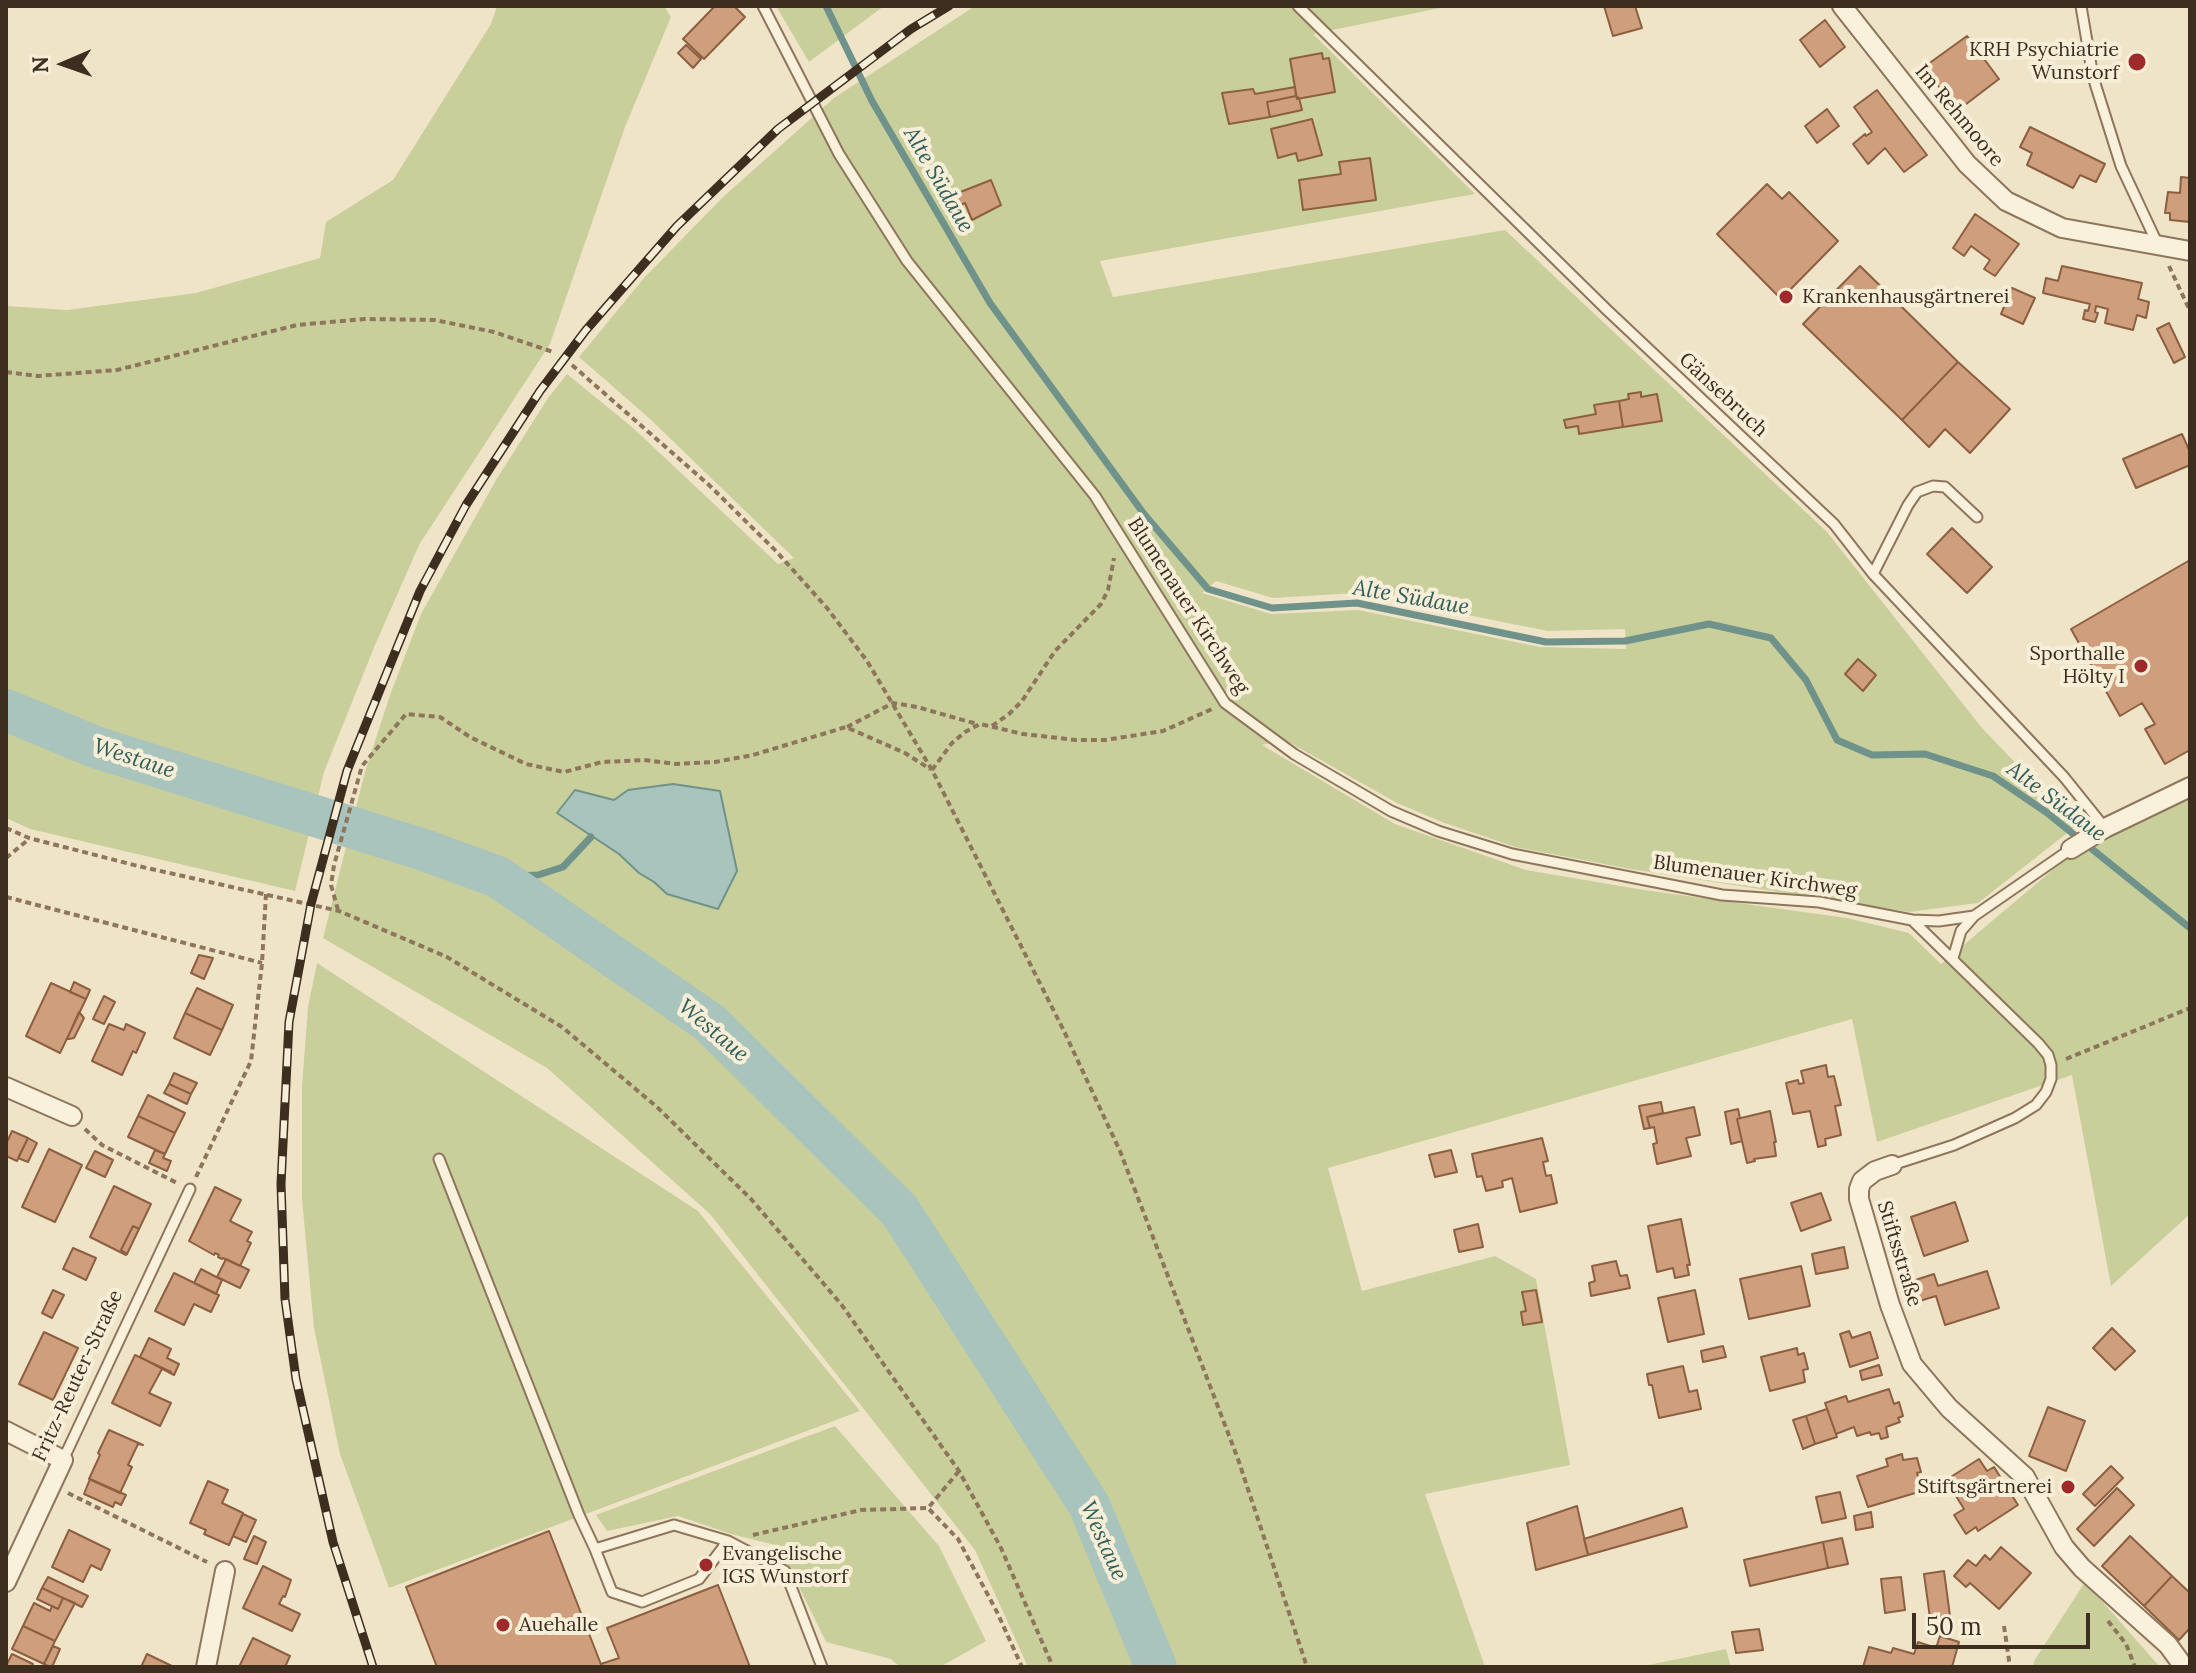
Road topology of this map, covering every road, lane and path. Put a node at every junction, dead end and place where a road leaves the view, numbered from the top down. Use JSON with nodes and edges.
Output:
{"nodes":[{"id":1,"x":763,"y":6,"type":"edge"},
{"id":2,"x":1298,"y":6,"type":"edge"},
{"id":3,"x":1842,"y":6,"type":"edge"},
{"id":4,"x":2081,"y":6,"type":"edge"},
{"id":5,"x":2158,"y":246,"type":"junction"},
{"id":6,"x":2190,"y":251,"type":"edge"},
{"id":7,"x":2190,"y":311,"type":"edge"},
{"id":8,"x":553,"y":352,"type":"dead end"},
{"id":9,"x":572,"y":365,"type":"dead end"},
{"id":10,"x":6,"y":372,"type":"edge"},
{"id":11,"x":1977,"y":517,"type":"dead end"},
{"id":12,"x":1117,"y":532,"type":"junction"},
{"id":13,"x":1873,"y":574,"type":"junction"},
{"id":14,"x":893,"y":703,"type":"junction"},
{"id":15,"x":1225,"y":703,"type":"junction"},
{"id":16,"x":980,"y":724,"type":"junction"},
{"id":17,"x":992,"y":726,"type":"junction"},
{"id":18,"x":846,"y":727,"type":"junction"},
{"id":19,"x":932,"y":770,"type":"junction"},
{"id":20,"x":2190,"y":787,"type":"edge"},
{"id":21,"x":6,"y":828,"type":"edge"},
{"id":22,"x":2105,"y":828,"type":"junction"},
{"id":23,"x":29,"y":838,"type":"junction"},
{"id":24,"x":2071,"y":849,"type":"joint"},
{"id":25,"x":6,"y":858,"type":"edge"},
{"id":26,"x":266,"y":894,"type":"junction"},
{"id":27,"x":6,"y":897,"type":"edge"},
{"id":28,"x":339,"y":911,"type":"junction"},
{"id":29,"x":1974,"y":916,"type":"junction"},
{"id":30,"x":1912,"y":920,"type":"junction"},
{"id":31,"x":1953,"y":958,"type":"junction"},
{"id":32,"x":262,"y":963,"type":"junction"},
{"id":33,"x":2190,"y":1008,"type":"edge"},
{"id":34,"x":2051,"y":1065,"type":"junction"},
{"id":35,"x":6,"y":1087,"type":"edge"},
{"id":36,"x":72,"y":1116,"type":"joint"},
{"id":37,"x":439,"y":1159,"type":"dead end"},
{"id":38,"x":1892,"y":1165,"type":"joint"},
{"id":39,"x":190,"y":1189,"type":"junction"},
{"id":40,"x":6,"y":1431,"type":"edge"},
{"id":41,"x":63,"y":1460,"type":"junction"},
{"id":42,"x":959,"y":1471,"type":"junction"},
{"id":43,"x":52,"y":1485,"type":"junction"},
{"id":44,"x":928,"y":1508,"type":"junction"},
{"id":45,"x":728,"y":1541,"type":"junction"},
{"id":46,"x":595,"y":1549,"type":"junction"},
{"id":47,"x":225,"y":1571,"type":"joint"},
{"id":48,"x":6,"y":1582,"type":"edge"},
{"id":49,"x":2004,"y":1626,"type":"dead end"},
{"id":50,"x":206,"y":1667,"type":"edge"},
{"id":51,"x":822,"y":1667,"type":"edge"},
{"id":52,"x":1022,"y":1667,"type":"edge"},
{"id":53,"x":1053,"y":1667,"type":"edge"},
{"id":54,"x":1307,"y":1667,"type":"edge"},
{"id":55,"x":2010,"y":1667,"type":"edge"},
{"id":56,"x":2184,"y":1667,"type":"edge"}],
"edges":[{"from":1,"to":12,"type":"lane","name":"Blumenauer Kirchweg"},
{"from":2,"to":13,"type":"lane","name":"Gänsebruch"},
{"from":3,"to":5,"type":"street","name":"Im Rehmoore"},
{"from":4,"to":5,"type":"lane"},
{"from":5,"to":6,"type":"street","name":"Im Rehmoore"},
{"from":5,"to":7,"type":"path"},
{"from":8,"to":10,"type":"path"},
{"from":9,"to":14,"type":"path"},
{"from":11,"to":13,"type":"lane"},
{"from":12,"to":15,"type":"lane","name":"Blumenauer Kirchweg"},
{"from":12,"to":17,"type":"path"},
{"from":13,"to":22,"type":"lane","name":"Gänsebruch"},
{"from":14,"to":16,"type":"path"},
{"from":14,"to":18,"type":"path"},
{"from":14,"to":19,"type":"path"},
{"from":15,"to":17,"type":"path"},
{"from":15,"to":30,"type":"lane","name":"Blumenauer Kirchweg"},
{"from":16,"to":17,"type":"path"},
{"from":16,"to":19,"type":"path"},
{"from":18,"to":19,"type":"path"},
{"from":18,"to":28,"type":"path"},
{"from":19,"to":54,"type":"path"},
{"from":20,"to":22,"type":"street"},
{"from":21,"to":23,"type":"path"},
{"from":22,"to":24,"type":"street"},
{"from":23,"to":25,"type":"path"},
{"from":23,"to":26,"type":"path"},
{"from":24,"to":29,"type":"lane"},
{"from":26,"to":28,"type":"path"},
{"from":26,"to":32,"type":"path"},
{"from":27,"to":32,"type":"path"},
{"from":28,"to":42,"type":"path"},
{"from":29,"to":30,"type":"lane","name":"Blumenauer Kirchweg"},
{"from":29,"to":31,"type":"lane"},
{"from":30,"to":31,"type":"lane"},
{"from":31,"to":34,"type":"lane"},
{"from":32,"to":39,"type":"path"},
{"from":33,"to":34,"type":"path"},
{"from":34,"to":38,"type":"lane","name":"Stiftsstraße"},
{"from":35,"to":36,"type":"street"},
{"from":36,"to":39,"type":"path"},
{"from":37,"to":46,"type":"lane"},
{"from":38,"to":56,"type":"street","name":"Stiftsstraße"},
{"from":39,"to":41,"type":"lane","name":"Fritz-Reuter-Straße"},
{"from":40,"to":41,"type":"street"},
{"from":41,"to":43,"type":"street","name":"Fritz-Reuter-Straße"},
{"from":42,"to":44,"type":"path"},
{"from":42,"to":53,"type":"path"},
{"from":43,"to":47,"type":"path"},
{"from":43,"to":48,"type":"street","name":"Fritz-Reuter-Straße"},
{"from":44,"to":45,"type":"path"},
{"from":44,"to":52,"type":"path"},
{"from":45,"to":46,"type":"lane"},
{"from":45,"to":46,"type":"lane"},
{"from":45,"to":51,"type":"lane"},
{"from":47,"to":50,"type":"street"},
{"from":49,"to":55,"type":"path"}]}
